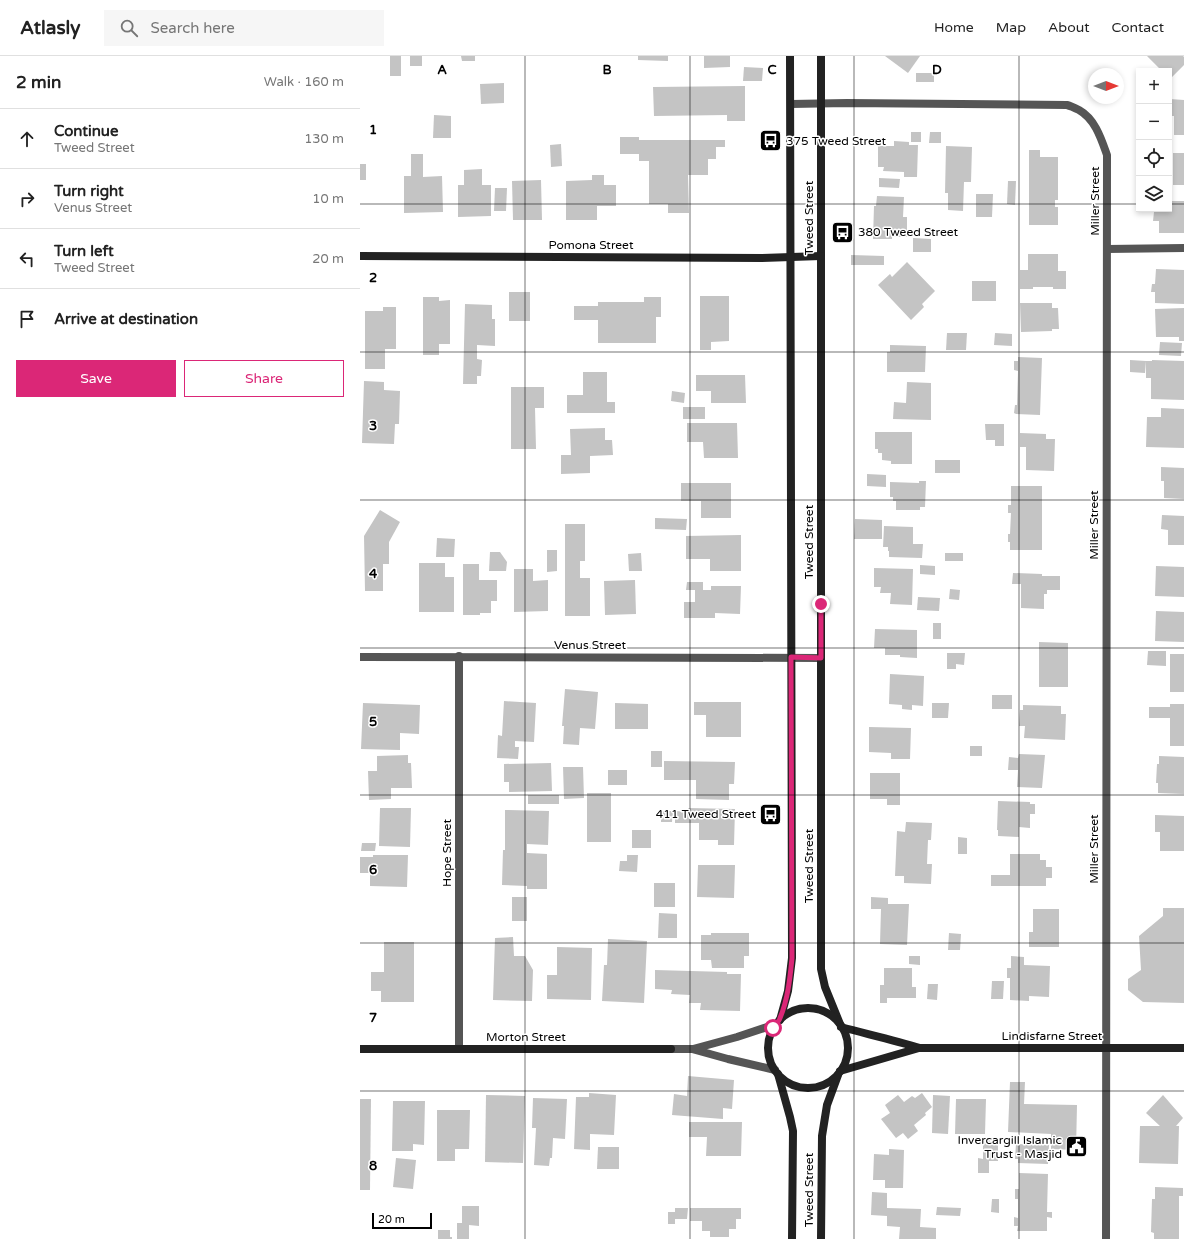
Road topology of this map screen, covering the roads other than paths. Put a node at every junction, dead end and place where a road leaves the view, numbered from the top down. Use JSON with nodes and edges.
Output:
{"nodes":[{"id":1,"x":790,"y":56,"type":"edge"},
{"id":2,"x":821,"y":56,"type":"edge"},
{"id":3,"x":791,"y":104,"type":"junction"},
{"id":4,"x":821,"y":104,"type":"junction"},
{"id":5,"x":1184,"y":248,"type":"edge"},
{"id":6,"x":1107,"y":249,"type":"junction"},
{"id":7,"x":360,"y":256,"type":"edge"},
{"id":8,"x":821,"y":256,"type":"junction"},
{"id":9,"x":791,"y":257,"type":"junction"},
{"id":10,"x":360,"y":656,"type":"edge"},
{"id":11,"x":459,"y":656,"type":"junction"},
{"id":12,"x":791,"y":657,"type":"junction"},
{"id":13,"x":821,"y":658,"type":"junction"},
{"id":14,"x":778,"y":1022,"type":"junction"},
{"id":15,"x":840,"y":1026,"type":"junction"},
{"id":16,"x":671,"y":1048,"type":"joint"},
{"id":17,"x":920,"y":1048,"type":"junction"},
{"id":18,"x":1106,"y":1048,"type":"junction"},
{"id":19,"x":1184,"y":1048,"type":"edge"},
{"id":20,"x":360,"y":1049,"type":"edge"},
{"id":21,"x":459,"y":1049,"type":"junction"},
{"id":22,"x":692,"y":1049,"type":"junction"},
{"id":23,"x":840,"y":1071,"type":"junction"},
{"id":24,"x":776,"y":1072,"type":"junction"},
{"id":25,"x":792,"y":1239,"type":"edge"},
{"id":26,"x":821,"y":1239,"type":"edge"},
{"id":27,"x":1106,"y":1239,"type":"edge"}],
"edges":[{"from":1,"to":3,"type":"main road","name":"Tweed Street"},
{"from":2,"to":4,"type":"main road","name":"Tweed Street"},
{"from":3,"to":4,"type":"street","name":"Miller Street"},
{"from":3,"to":9,"type":"main road","name":"Tweed Street"},
{"from":4,"to":6,"type":"street","name":"Miller Street"},
{"from":4,"to":8,"type":"main road","name":"Tweed Street"},
{"from":5,"to":6,"type":"street"},
{"from":6,"to":18,"type":"street","name":"Miller Street"},
{"from":7,"to":9,"type":"main road","name":"Pomona Street"},
{"from":8,"to":9,"type":"main road","name":"Pomona Street"},
{"from":8,"to":13,"type":"main road","name":"Tweed Street"},
{"from":9,"to":12,"type":"main road","name":"Tweed Street"},
{"from":10,"to":11,"type":"street","name":"Venus Street"},
{"from":11,"to":12,"type":"street","name":"Venus Street"},
{"from":11,"to":21,"type":"street","name":"Hope Street"},
{"from":12,"to":13,"type":"street","name":"Venus Street"},
{"from":12,"to":14,"type":"main road","name":"Tweed Street"},
{"from":13,"to":15,"type":"main road","name":"Tweed Street"},
{"from":14,"to":15,"type":"main road"},
{"from":14,"to":22,"type":"street","name":"Morton Street"},
{"from":14,"to":24,"type":"main road"},
{"from":15,"to":17,"type":"main road","name":"Lindisfarne Street"},
{"from":15,"to":23,"type":"main road"},
{"from":16,"to":21,"type":"main road","name":"Morton Street"},
{"from":16,"to":22,"type":"street","name":"Morton Street"},
{"from":17,"to":18,"type":"main road","name":"Lindisfarne Street"},
{"from":17,"to":23,"type":"main road","name":"Lindisfarne Street"},
{"from":18,"to":19,"type":"main road","name":"Lindisfarne Street"},
{"from":18,"to":27,"type":"street","name":"Miller Street"},
{"from":20,"to":21,"type":"main road","name":"Morton Street"},
{"from":22,"to":24,"type":"street","name":"Morton Street"},
{"from":23,"to":24,"type":"main road"},
{"from":23,"to":26,"type":"main road","name":"Tweed Street"},
{"from":24,"to":25,"type":"main road","name":"Tweed Street"}]}
